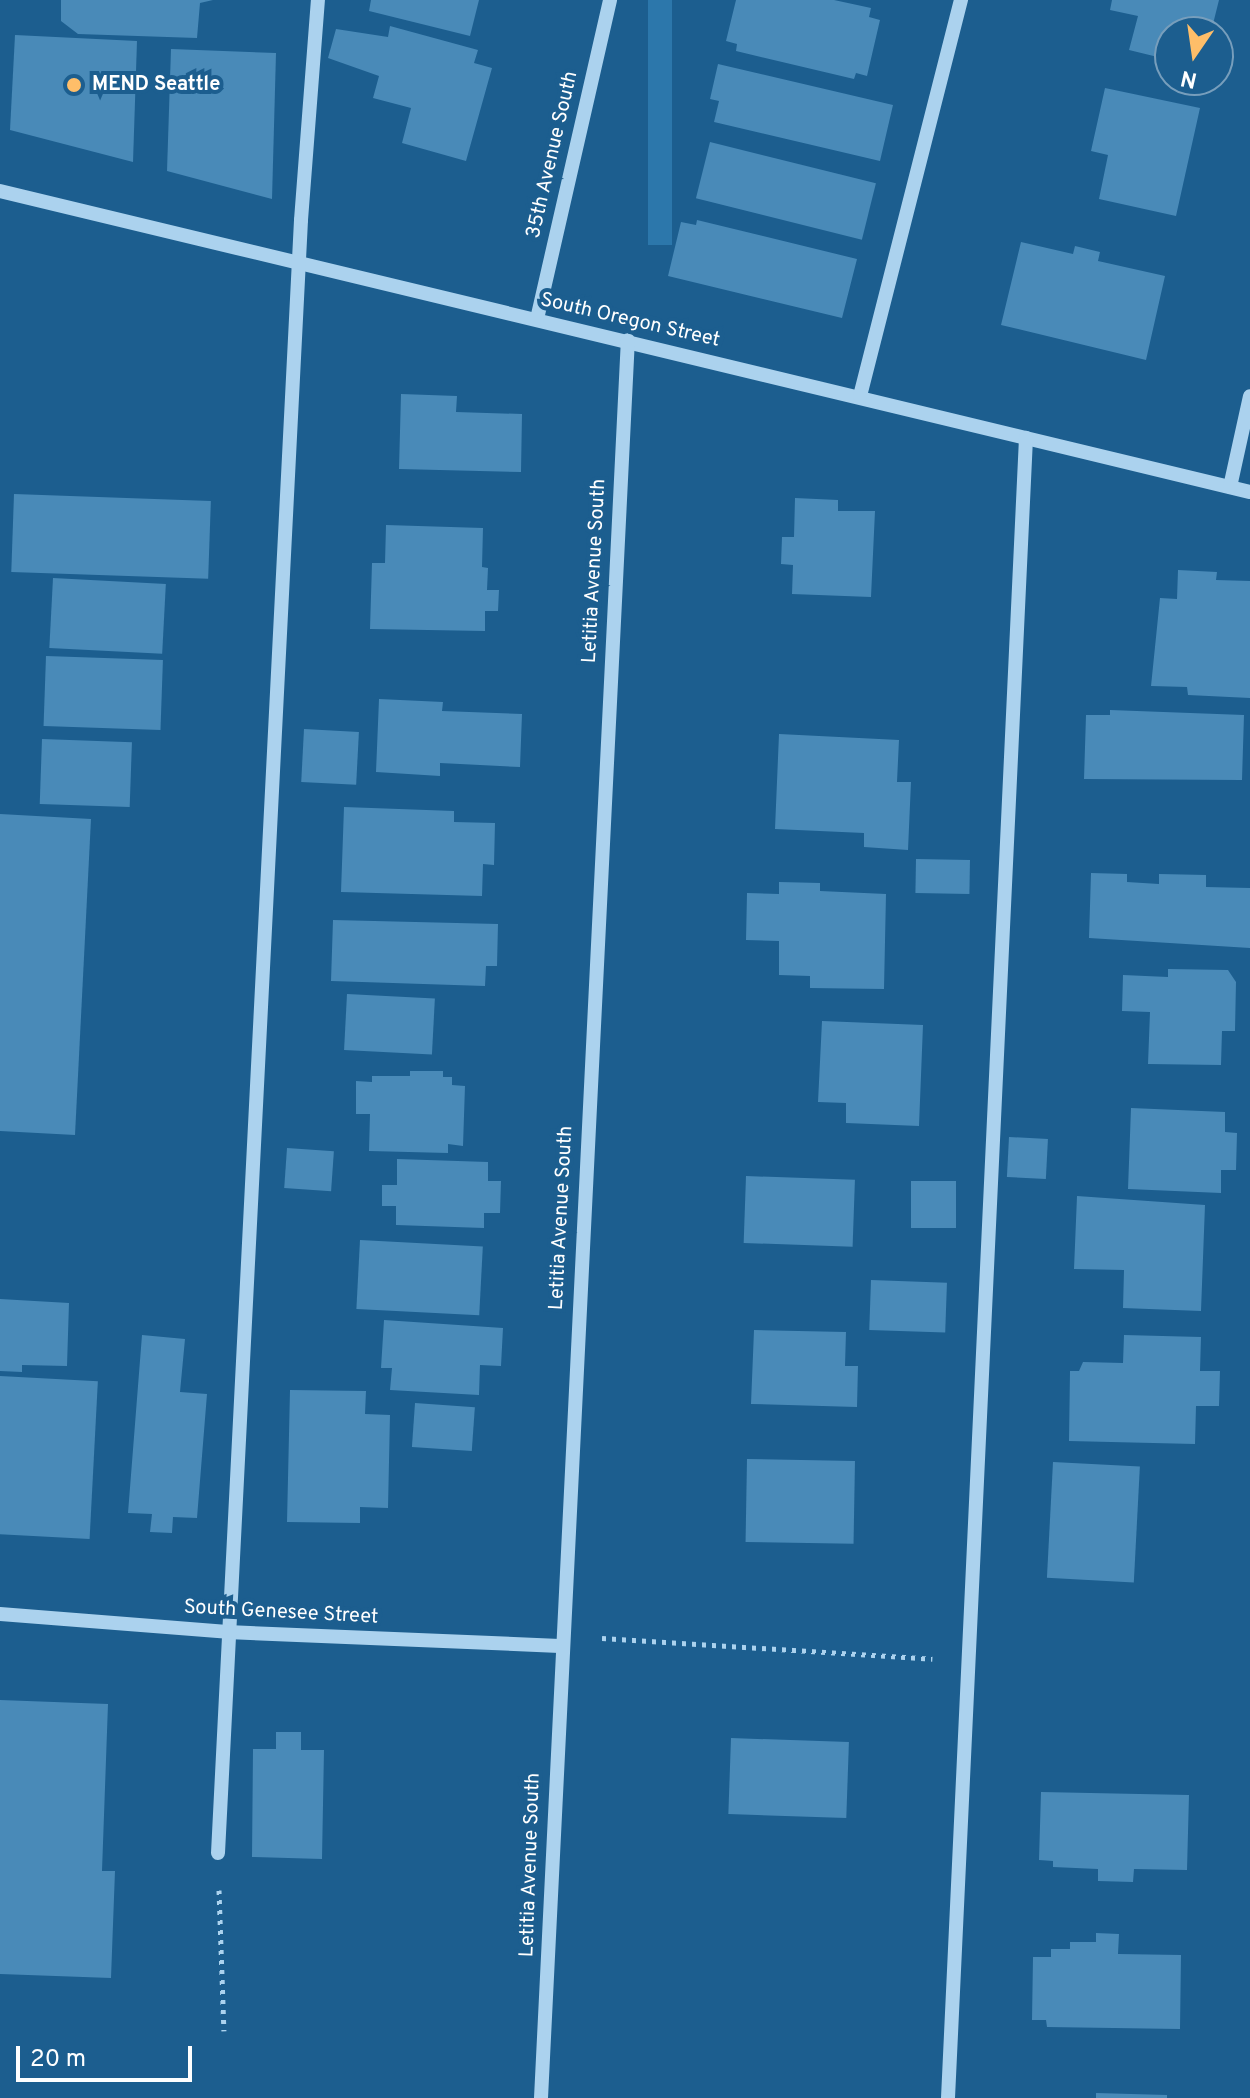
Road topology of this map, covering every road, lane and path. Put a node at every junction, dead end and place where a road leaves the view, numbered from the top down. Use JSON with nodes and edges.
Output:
{"nodes":[{"id":1,"x":318,"y":0,"type":"edge"},
{"id":2,"x":610,"y":0,"type":"edge"},
{"id":3,"x":961,"y":0,"type":"edge"},
{"id":4,"x":0,"y":191,"type":"edge"},
{"id":5,"x":299,"y":264,"type":"junction"},
{"id":6,"x":537,"y":319,"type":"junction"},
{"id":7,"x":628,"y":340,"type":"junction"},
{"id":8,"x":860,"y":396,"type":"junction"},
{"id":9,"x":1250,"y":396,"type":"edge"},
{"id":10,"x":1026,"y":438,"type":"junction"},
{"id":11,"x":1230,"y":487,"type":"junction"},
{"id":12,"x":1250,"y":492,"type":"edge"},
{"id":13,"x":0,"y":1614,"type":"edge"},
{"id":14,"x":227,"y":1632,"type":"junction"},
{"id":15,"x":593,"y":1637,"type":"dead end"},
{"id":16,"x":560,"y":1646,"type":"junction"},
{"id":17,"x":937,"y":1659,"type":"dead end"},
{"id":18,"x":218,"y":1853,"type":"joint"},
{"id":19,"x":224,"y":2031,"type":"dead end"},
{"id":20,"x":541,"y":2098,"type":"edge"},
{"id":21,"x":948,"y":2098,"type":"edge"}],
"edges":[{"from":1,"to":5,"type":"street"},
{"from":2,"to":6,"type":"street","name":"35th Avenue South"},
{"from":3,"to":8,"type":"street"},
{"from":4,"to":5,"type":"street","name":"South Oregon Street"},
{"from":5,"to":6,"type":"street","name":"South Oregon Street"},
{"from":5,"to":14,"type":"street"},
{"from":6,"to":7,"type":"street","name":"South Oregon Street"},
{"from":7,"to":8,"type":"street","name":"South Oregon Street"},
{"from":7,"to":16,"type":"street","name":"Letitia Avenue South"},
{"from":8,"to":10,"type":"street","name":"South Oregon Street"},
{"from":9,"to":11,"type":"street"},
{"from":10,"to":11,"type":"street","name":"South Oregon Street"},
{"from":10,"to":21,"type":"street"},
{"from":11,"to":12,"type":"street","name":"South Oregon Street"},
{"from":13,"to":14,"type":"street","name":"South Genesee Street"},
{"from":14,"to":16,"type":"street","name":"South Genesee Street"},
{"from":14,"to":18,"type":"street"},
{"from":15,"to":17,"type":"path"},
{"from":16,"to":20,"type":"street","name":"Letitia Avenue South"},
{"from":18,"to":19,"type":"path"}]}
